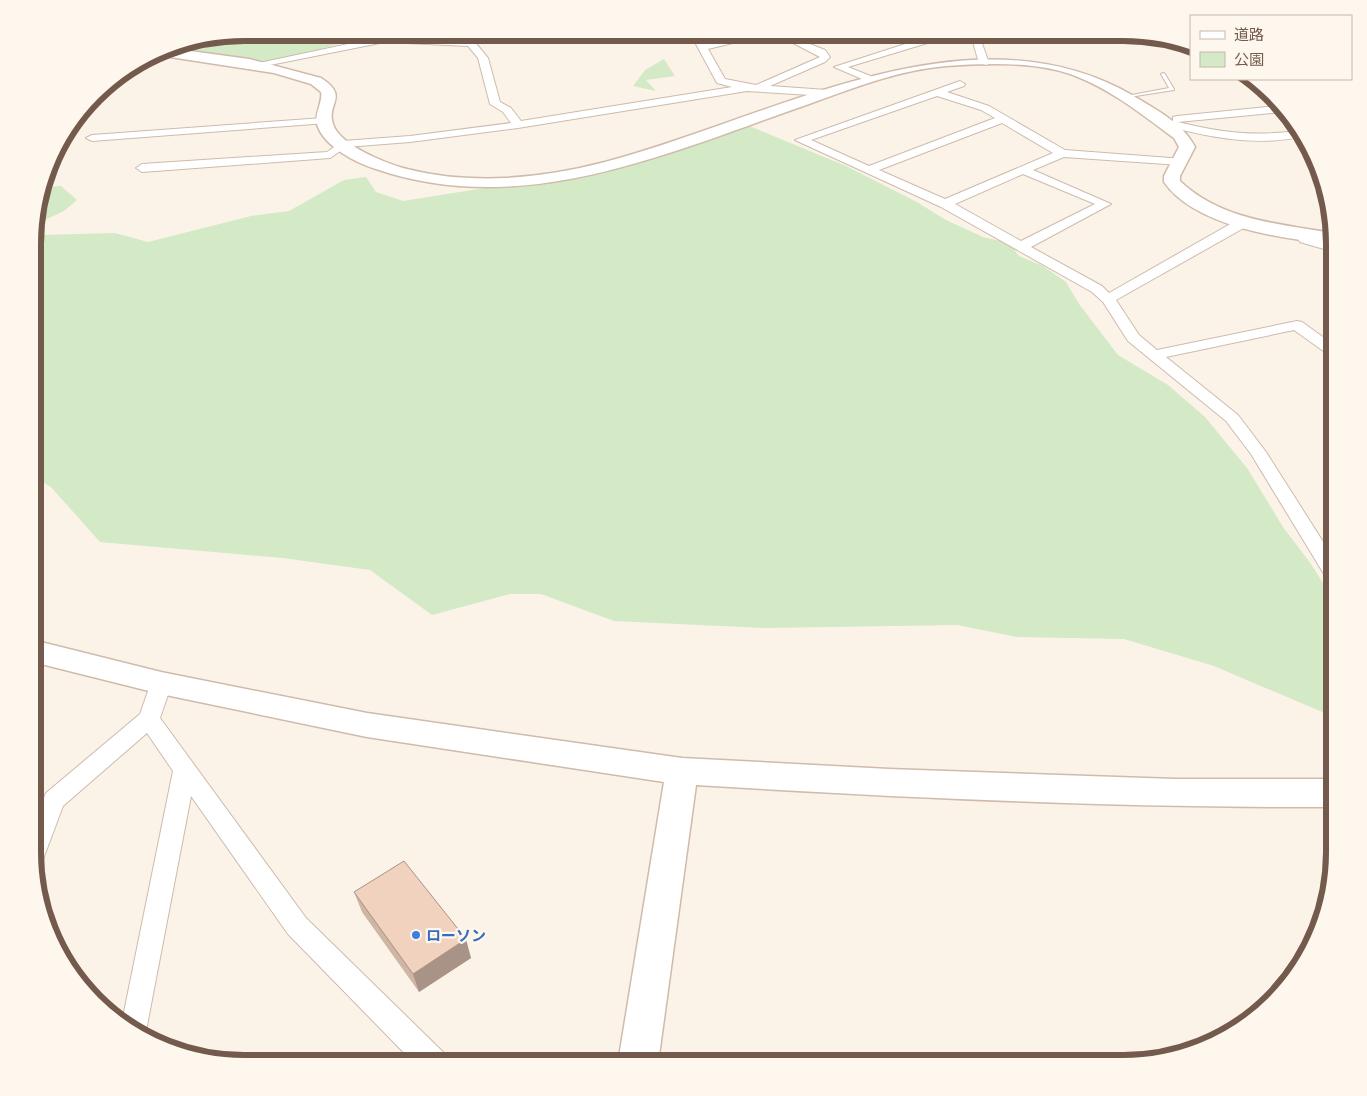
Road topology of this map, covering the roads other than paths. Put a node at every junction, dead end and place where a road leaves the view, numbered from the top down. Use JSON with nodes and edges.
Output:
{"nodes":[{"id":1,"x":375,"y":41,"type":"edge"},
{"id":2,"x":404,"y":41,"type":"edge"},
{"id":3,"x":700,"y":41,"type":"edge"},
{"id":4,"x":729,"y":41,"type":"edge"},
{"id":5,"x":796,"y":41,"type":"edge"},
{"id":6,"x":920,"y":41,"type":"edge"},
{"id":7,"x":977,"y":41,"type":"edge"},
{"id":8,"x":704,"y":47,"type":"junction"},
{"id":9,"x":174,"y":54,"type":"edge"},
{"id":10,"x":984,"y":62,"type":"junction"},
{"id":11,"x":259,"y":66,"type":"junction"},
{"id":12,"x":1164,"y":74,"type":"dead end"},
{"id":13,"x":869,"y":79,"type":"junction"},
{"id":14,"x":960,"y":84,"type":"dead end"},
{"id":15,"x":751,"y":89,"type":"junction"},
{"id":16,"x":937,"y":92,"type":"junction"},
{"id":17,"x":827,"y":93,"type":"junction"},
{"id":18,"x":1122,"y":97,"type":"junction"},
{"id":19,"x":1274,"y":109,"type":"edge"},
{"id":20,"x":1005,"y":118,"type":"junction"},
{"id":21,"x":323,"y":121,"type":"junction"},
{"id":22,"x":1162,"y":122,"type":"junction"},
{"id":23,"x":518,"y":125,"type":"junction"},
{"id":24,"x":1294,"y":134,"type":"edge"},
{"id":25,"x":92,"y":138,"type":"dead end"},
{"id":26,"x":343,"y":144,"type":"junction"},
{"id":27,"x":1062,"y":153,"type":"junction"},
{"id":28,"x":1180,"y":161,"type":"junction"},
{"id":29,"x":142,"y":168,"type":"dead end"},
{"id":30,"x":868,"y":170,"type":"junction"},
{"id":31,"x":1023,"y":170,"type":"junction"},
{"id":32,"x":944,"y":204,"type":"junction"},
{"id":33,"x":1244,"y":222,"type":"junction"},
{"id":34,"x":1308,"y":234,"type":"junction"},
{"id":35,"x":1325,"y":237,"type":"edge"},
{"id":36,"x":1022,"y":246,"type":"junction"},
{"id":37,"x":1326,"y":246,"type":"edge"},
{"id":38,"x":1108,"y":299,"type":"junction"},
{"id":39,"x":1326,"y":346,"type":"edge"},
{"id":40,"x":1156,"y":355,"type":"junction"},
{"id":41,"x":1326,"y":561,"type":"edge"},
{"id":42,"x":41,"y":653,"type":"edge"},
{"id":43,"x":161,"y":684,"type":"junction"},
{"id":44,"x":149,"y":719,"type":"junction"},
{"id":45,"x":185,"y":769,"type":"junction"},
{"id":46,"x":682,"y":770,"type":"junction"},
{"id":47,"x":1326,"y":793,"type":"edge"},
{"id":48,"x":41,"y":833,"type":"edge"},
{"id":49,"x":135,"y":1023,"type":"edge"},
{"id":50,"x":426,"y":1055,"type":"edge"},
{"id":51,"x":639,"y":1055,"type":"edge"}],
"edges":[{"from":1,"to":11,"type":"street"},
{"from":2,"to":23,"type":"street"},
{"from":3,"to":8,"type":"street"},
{"from":4,"to":8,"type":"street"},
{"from":5,"to":15,"type":"street"},
{"from":6,"to":13,"type":"street"},
{"from":7,"to":10,"type":"street"},
{"from":8,"to":15,"type":"street"},
{"from":9,"to":11,"type":"street"},
{"from":10,"to":13,"type":"street"},
{"from":10,"to":18,"type":"street"},
{"from":11,"to":21,"type":"street"},
{"from":12,"to":18,"type":"lane"},
{"from":13,"to":17,"type":"street"},
{"from":14,"to":16,"type":"street"},
{"from":15,"to":17,"type":"street"},
{"from":15,"to":23,"type":"street"},
{"from":16,"to":20,"type":"street"},
{"from":16,"to":30,"type":"street"},
{"from":17,"to":26,"type":"street"},
{"from":18,"to":22,"type":"street"},
{"from":19,"to":22,"type":"street"},
{"from":20,"to":27,"type":"street"},
{"from":20,"to":30,"type":"street"},
{"from":21,"to":25,"type":"street"},
{"from":21,"to":26,"type":"street"},
{"from":22,"to":24,"type":"street"},
{"from":22,"to":28,"type":"street"},
{"from":23,"to":26,"type":"street"},
{"from":26,"to":29,"type":"street"},
{"from":27,"to":28,"type":"street"},
{"from":27,"to":31,"type":"street"},
{"from":28,"to":33,"type":"street"},
{"from":30,"to":32,"type":"street"},
{"from":31,"to":32,"type":"street"},
{"from":31,"to":36,"type":"street"},
{"from":32,"to":36,"type":"street"},
{"from":33,"to":34,"type":"street"},
{"from":33,"to":38,"type":"street"},
{"from":34,"to":35,"type":"street"},
{"from":34,"to":37,"type":"street"},
{"from":36,"to":38,"type":"street"},
{"from":38,"to":40,"type":"street"},
{"from":39,"to":40,"type":"street"},
{"from":40,"to":41,"type":"street"},
{"from":42,"to":43,"type":"street"},
{"from":43,"to":44,"type":"street"},
{"from":43,"to":46,"type":"street"},
{"from":44,"to":45,"type":"street"},
{"from":44,"to":48,"type":"street"},
{"from":45,"to":49,"type":"street"},
{"from":45,"to":50,"type":"street"},
{"from":46,"to":47,"type":"street"},
{"from":46,"to":51,"type":"street"}]}
